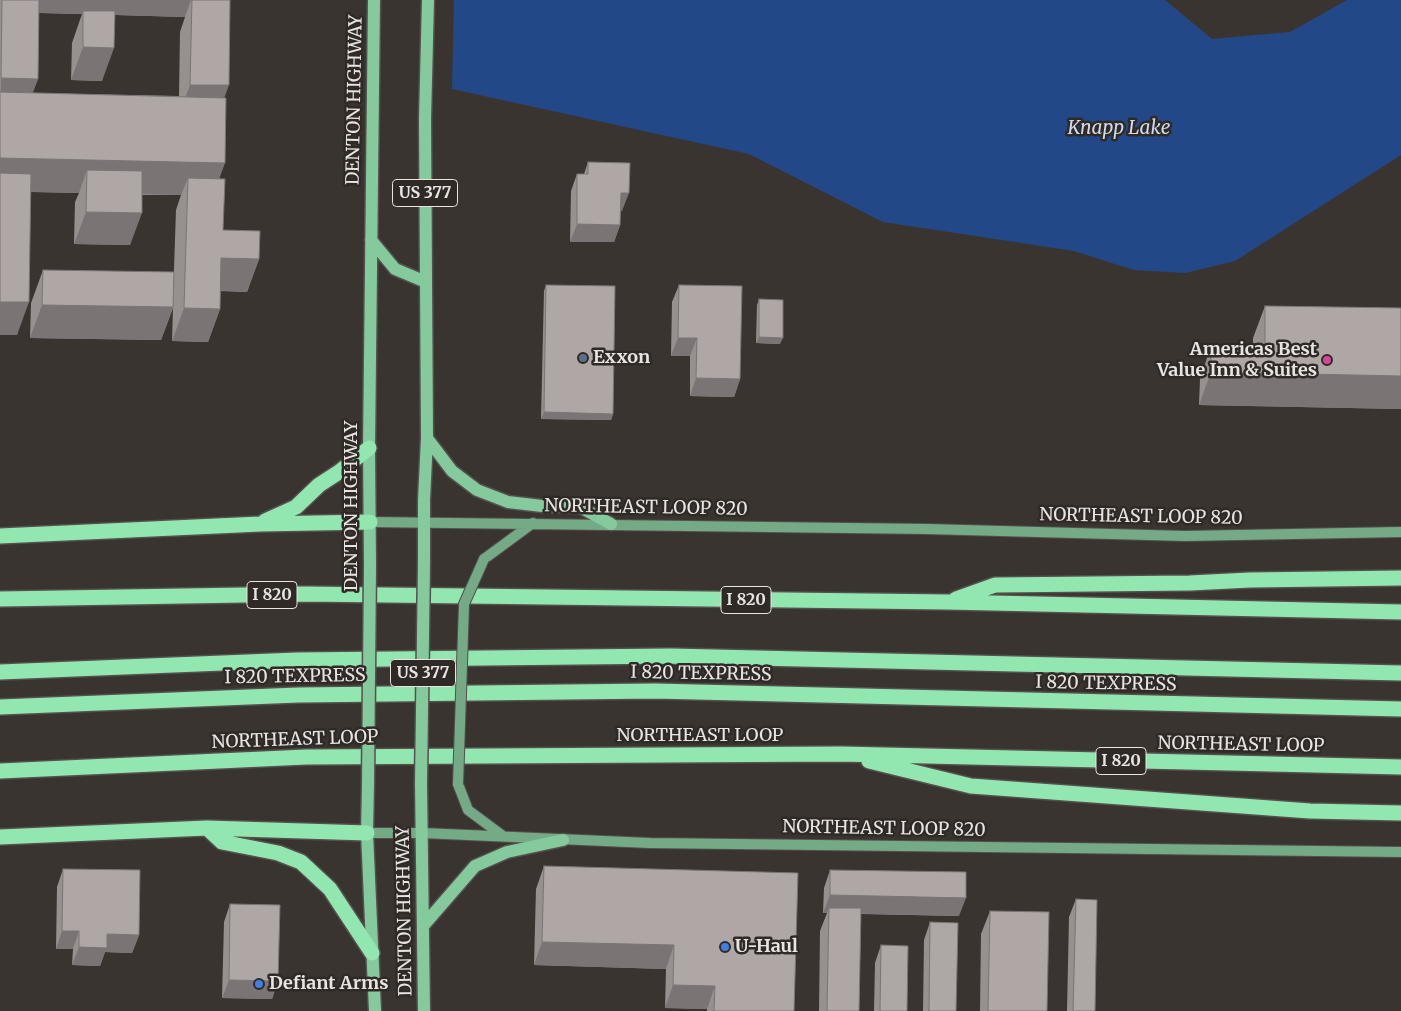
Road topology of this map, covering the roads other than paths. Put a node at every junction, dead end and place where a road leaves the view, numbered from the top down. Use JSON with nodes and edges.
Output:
{"nodes":[{"id":1,"x":374,"y":0,"type":"edge"},
{"id":2,"x":428,"y":0,"type":"edge"},
{"id":3,"x":372,"y":240,"type":"junction"},
{"id":4,"x":426,"y":282,"type":"junction"},
{"id":5,"x":427,"y":438,"type":"junction"},
{"id":6,"x":369,"y":448,"type":"junction"},
{"id":7,"x":424,"y":521,"type":"junction"},
{"id":8,"x":370,"y":522,"type":"junction"},
{"id":9,"x":534,"y":523,"type":"junction"},
{"id":10,"x":260,"y":524,"type":"junction"},
{"id":11,"x":611,"y":524,"type":"junction"},
{"id":12,"x":1401,"y":532,"type":"edge"},
{"id":13,"x":0,"y":536,"type":"edge"},
{"id":14,"x":1401,"y":578,"type":"edge"},
{"id":15,"x":0,"y":599,"type":"edge"},
{"id":16,"x":947,"y":602,"type":"junction"},
{"id":17,"x":1401,"y":612,"type":"edge"},
{"id":18,"x":0,"y":672,"type":"edge"},
{"id":19,"x":1401,"y":673,"type":"edge"},
{"id":20,"x":0,"y":707,"type":"edge"},
{"id":21,"x":1401,"y":710,"type":"edge"},
{"id":22,"x":841,"y":754,"type":"junction"},
{"id":23,"x":1401,"y":767,"type":"edge"},
{"id":24,"x":0,"y":770,"type":"edge"},
{"id":25,"x":1401,"y":813,"type":"edge"},
{"id":26,"x":207,"y":828,"type":"junction"},
{"id":27,"x":367,"y":833,"type":"junction"},
{"id":28,"x":422,"y":833,"type":"junction"},
{"id":29,"x":503,"y":836,"type":"junction"},
{"id":30,"x":0,"y":838,"type":"edge"},
{"id":31,"x":563,"y":840,"type":"junction"},
{"id":32,"x":1401,"y":852,"type":"edge"},
{"id":33,"x":423,"y":926,"type":"junction"},
{"id":34,"x":372,"y":953,"type":"junction"},
{"id":35,"x":374,"y":1011,"type":"edge"},
{"id":36,"x":424,"y":1011,"type":"edge"}],
"edges":[{"from":1,"to":3,"type":"main road","name":"DENTON HIGHWAY","number":"US 377"},
{"from":2,"to":4,"type":"main road","name":"DENTON HIGHWAY","number":"US 377"},
{"from":3,"to":4,"type":"main road"},
{"from":3,"to":6,"type":"main road","name":"DENTON HIGHWAY","number":"US 377"},
{"from":4,"to":5,"type":"main road","name":"DENTON HIGHWAY","number":"US 377"},
{"from":5,"to":7,"type":"main road","name":"DENTON HIGHWAY","number":"US 377"},
{"from":5,"to":11,"type":"main road"},
{"from":6,"to":8,"type":"main road","name":"DENTON HIGHWAY","number":"US 377"},
{"from":6,"to":10,"type":"highway"},
{"from":7,"to":8,"type":"main road","name":"NORTHEAST LOOP 820"},
{"from":7,"to":9,"type":"main road","name":"NORTHEAST LOOP 820"},
{"from":7,"to":28,"type":"main road","name":"DENTON HIGHWAY","number":"US 377","bridge":true},
{"from":8,"to":10,"type":"highway"},
{"from":8,"to":27,"type":"main road","name":"DENTON HIGHWAY","number":"US 377","bridge":true},
{"from":9,"to":11,"type":"main road","name":"NORTHEAST LOOP 820"},
{"from":9,"to":29,"type":"main road","bridge":true},
{"from":10,"to":13,"type":"highway"},
{"from":11,"to":12,"type":"main road","name":"NORTHEAST LOOP 820"},
{"from":14,"to":16,"type":"highway"},
{"from":15,"to":16,"type":"highway","number":"I 820"},
{"from":16,"to":17,"type":"highway","number":"I 820"},
{"from":18,"to":19,"type":"highway","name":"I 820 TEXPRESS"},
{"from":20,"to":21,"type":"highway","name":"I 820 TEXPRESS"},
{"from":22,"to":23,"type":"highway","name":"NORTHEAST LOOP","number":"I 820"},
{"from":22,"to":24,"type":"highway","name":"NORTHEAST LOOP","number":"I 820"},
{"from":22,"to":25,"type":"highway"},
{"from":26,"to":27,"type":"highway"},
{"from":26,"to":30,"type":"highway"},
{"from":26,"to":34,"type":"highway"},
{"from":27,"to":28,"type":"main road","name":"NORTHEAST LOOP 820"},
{"from":27,"to":34,"type":"main road","name":"DENTON HIGHWAY","number":"US 377"},
{"from":28,"to":29,"type":"main road","name":"NORTHEAST LOOP 820"},
{"from":28,"to":33,"type":"main road","name":"DENTON HIGHWAY","number":"US 377"},
{"from":29,"to":31,"type":"main road","name":"NORTHEAST LOOP 820"},
{"from":31,"to":32,"type":"main road","name":"NORTHEAST LOOP 820"},
{"from":31,"to":33,"type":"main road"},
{"from":33,"to":36,"type":"main road","name":"DENTON HIGHWAY","number":"US 377"},
{"from":34,"to":35,"type":"main road","name":"DENTON HIGHWAY","number":"US 377"}]}
